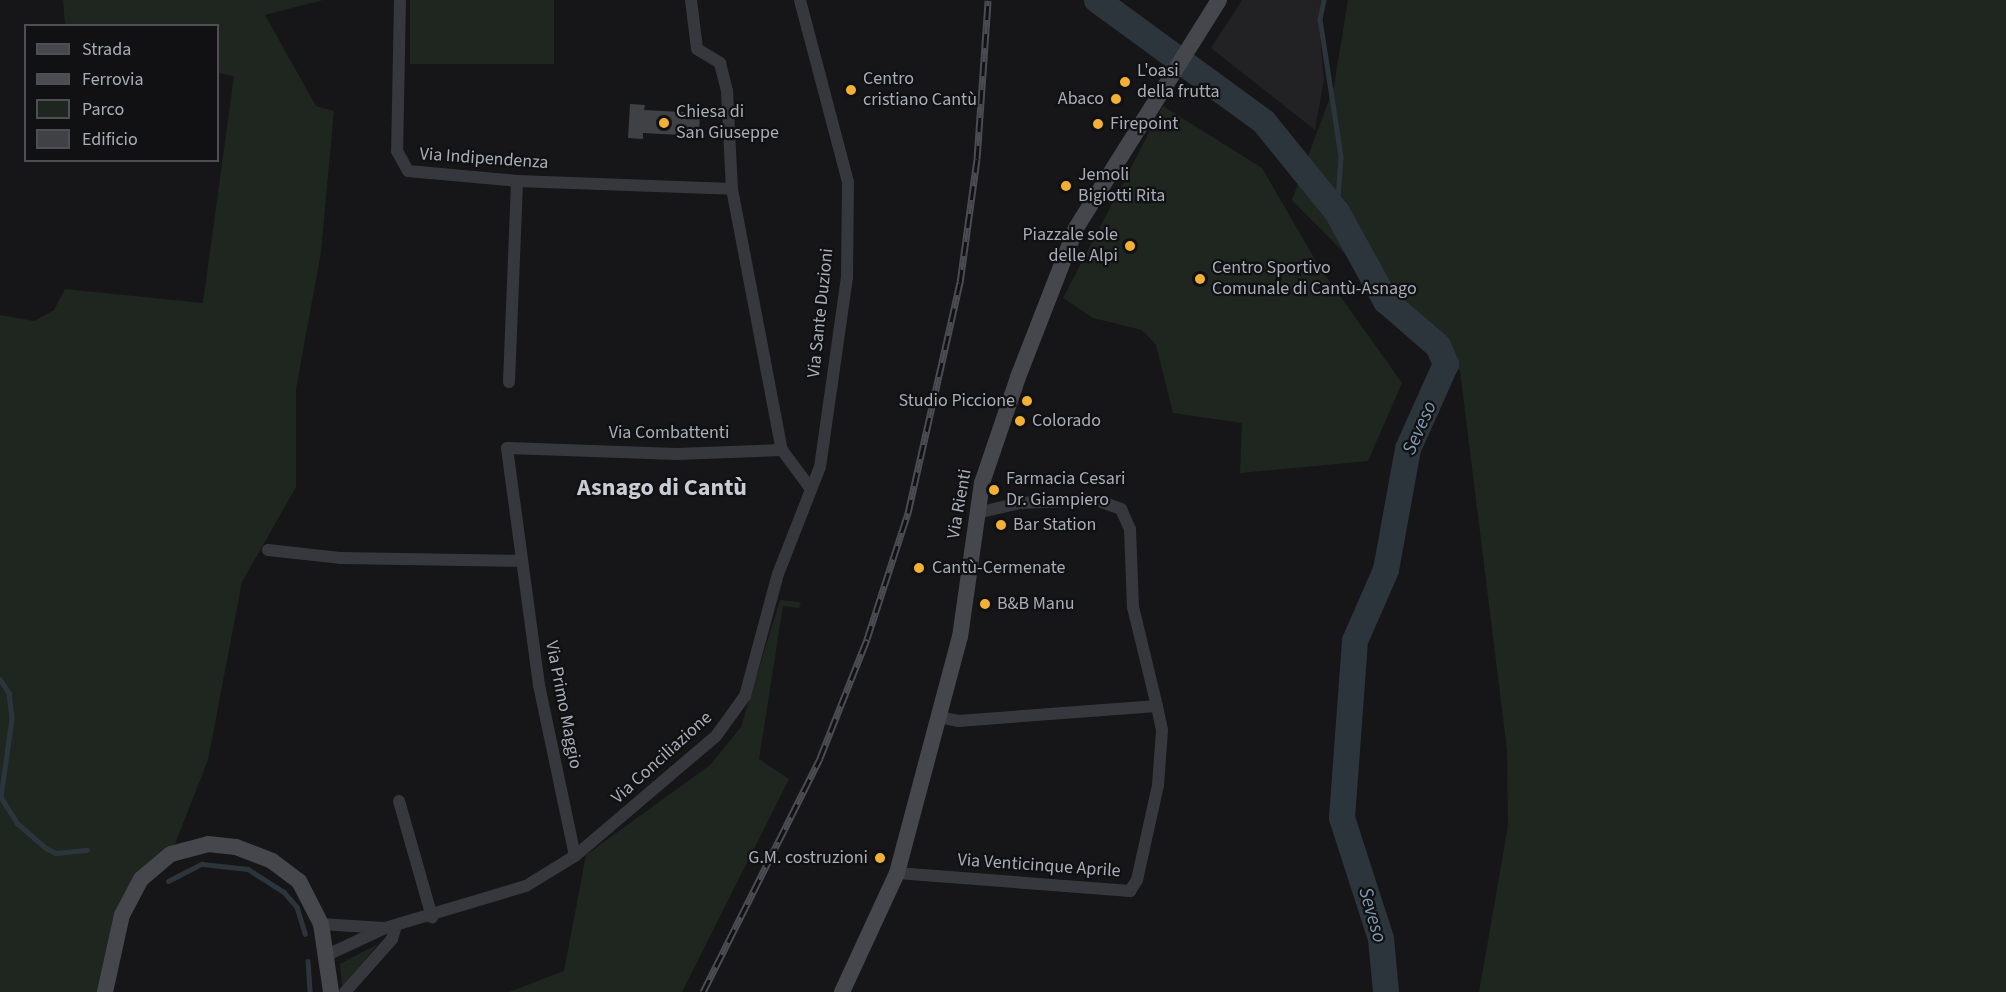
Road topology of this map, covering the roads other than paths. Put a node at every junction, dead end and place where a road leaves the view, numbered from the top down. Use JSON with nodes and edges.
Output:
{"nodes":[{"id":1,"x":400,"y":0,"type":"edge"},
{"id":2,"x":691,"y":0,"type":"edge"},
{"id":3,"x":800,"y":0,"type":"edge"},
{"id":4,"x":1219,"y":0,"type":"edge"},
{"id":5,"x":517,"y":181,"type":"junction"},
{"id":6,"x":732,"y":189,"type":"junction"},
{"id":7,"x":509,"y":382,"type":"dead end"},
{"id":8,"x":507,"y":448,"type":"joint"},
{"id":9,"x":782,"y":450,"type":"junction"},
{"id":10,"x":811,"y":489,"type":"junction"},
{"id":11,"x":977,"y":513,"type":"junction"},
{"id":12,"x":268,"y":550,"type":"dead end"},
{"id":13,"x":521,"y":561,"type":"junction"},
{"id":14,"x":1157,"y":706,"type":"junction"},
{"id":15,"x":939,"y":717,"type":"junction"},
{"id":16,"x":399,"y":801,"type":"dead end"},
{"id":17,"x":574,"y":856,"type":"junction"},
{"id":18,"x":897,"y":873,"type":"junction"},
{"id":19,"x":432,"y":917,"type":"junction"},
{"id":20,"x":321,"y":924,"type":"junction"},
{"id":21,"x":391,"y":927,"type":"junction"},
{"id":22,"x":327,"y":955,"type":"junction"},
{"id":23,"x":105,"y":992,"type":"edge"},
{"id":24,"x":331,"y":992,"type":"edge"},
{"id":25,"x":345,"y":992,"type":"edge"},
{"id":26,"x":842,"y":992,"type":"edge"}],
"edges":[{"from":1,"to":5,"type":"street","name":"Via Indipendenza"},
{"from":2,"to":6,"type":"street"},
{"from":3,"to":10,"type":"street","name":"Via Sante Duzioni"},
{"from":4,"to":11,"type":"main road","name":"Via Rienti"},
{"from":5,"to":6,"type":"street","name":"Via Indipendenza"},
{"from":5,"to":7,"type":"street"},
{"from":6,"to":9,"type":"street"},
{"from":8,"to":9,"type":"street","name":"Via Combattenti"},
{"from":8,"to":13,"type":"street","name":"Via Primo Maggio"},
{"from":9,"to":10,"type":"street"},
{"from":10,"to":17,"type":"street","name":"Via Conciliazione"},
{"from":11,"to":14,"type":"street"},
{"from":11,"to":15,"type":"main road","name":"Via Rienti"},
{"from":12,"to":13,"type":"street"},
{"from":13,"to":17,"type":"street","name":"Via Primo Maggio"},
{"from":14,"to":15,"type":"street"},
{"from":14,"to":18,"type":"street","name":"Via Venticinque Aprile"},
{"from":15,"to":18,"type":"main road","name":"Via Rienti"},
{"from":16,"to":19,"type":"street"},
{"from":17,"to":19,"type":"street","name":"Via Conciliazione"},
{"from":18,"to":26,"type":"main road","name":"Via Rienti"},
{"from":19,"to":21,"type":"street","name":"Via Conciliazione"},
{"from":20,"to":21,"type":"street"},
{"from":20,"to":22,"type":"main road"},
{"from":20,"to":23,"type":"main road"},
{"from":21,"to":22,"type":"street"},
{"from":21,"to":25,"type":"street"},
{"from":22,"to":24,"type":"main road"}]}
